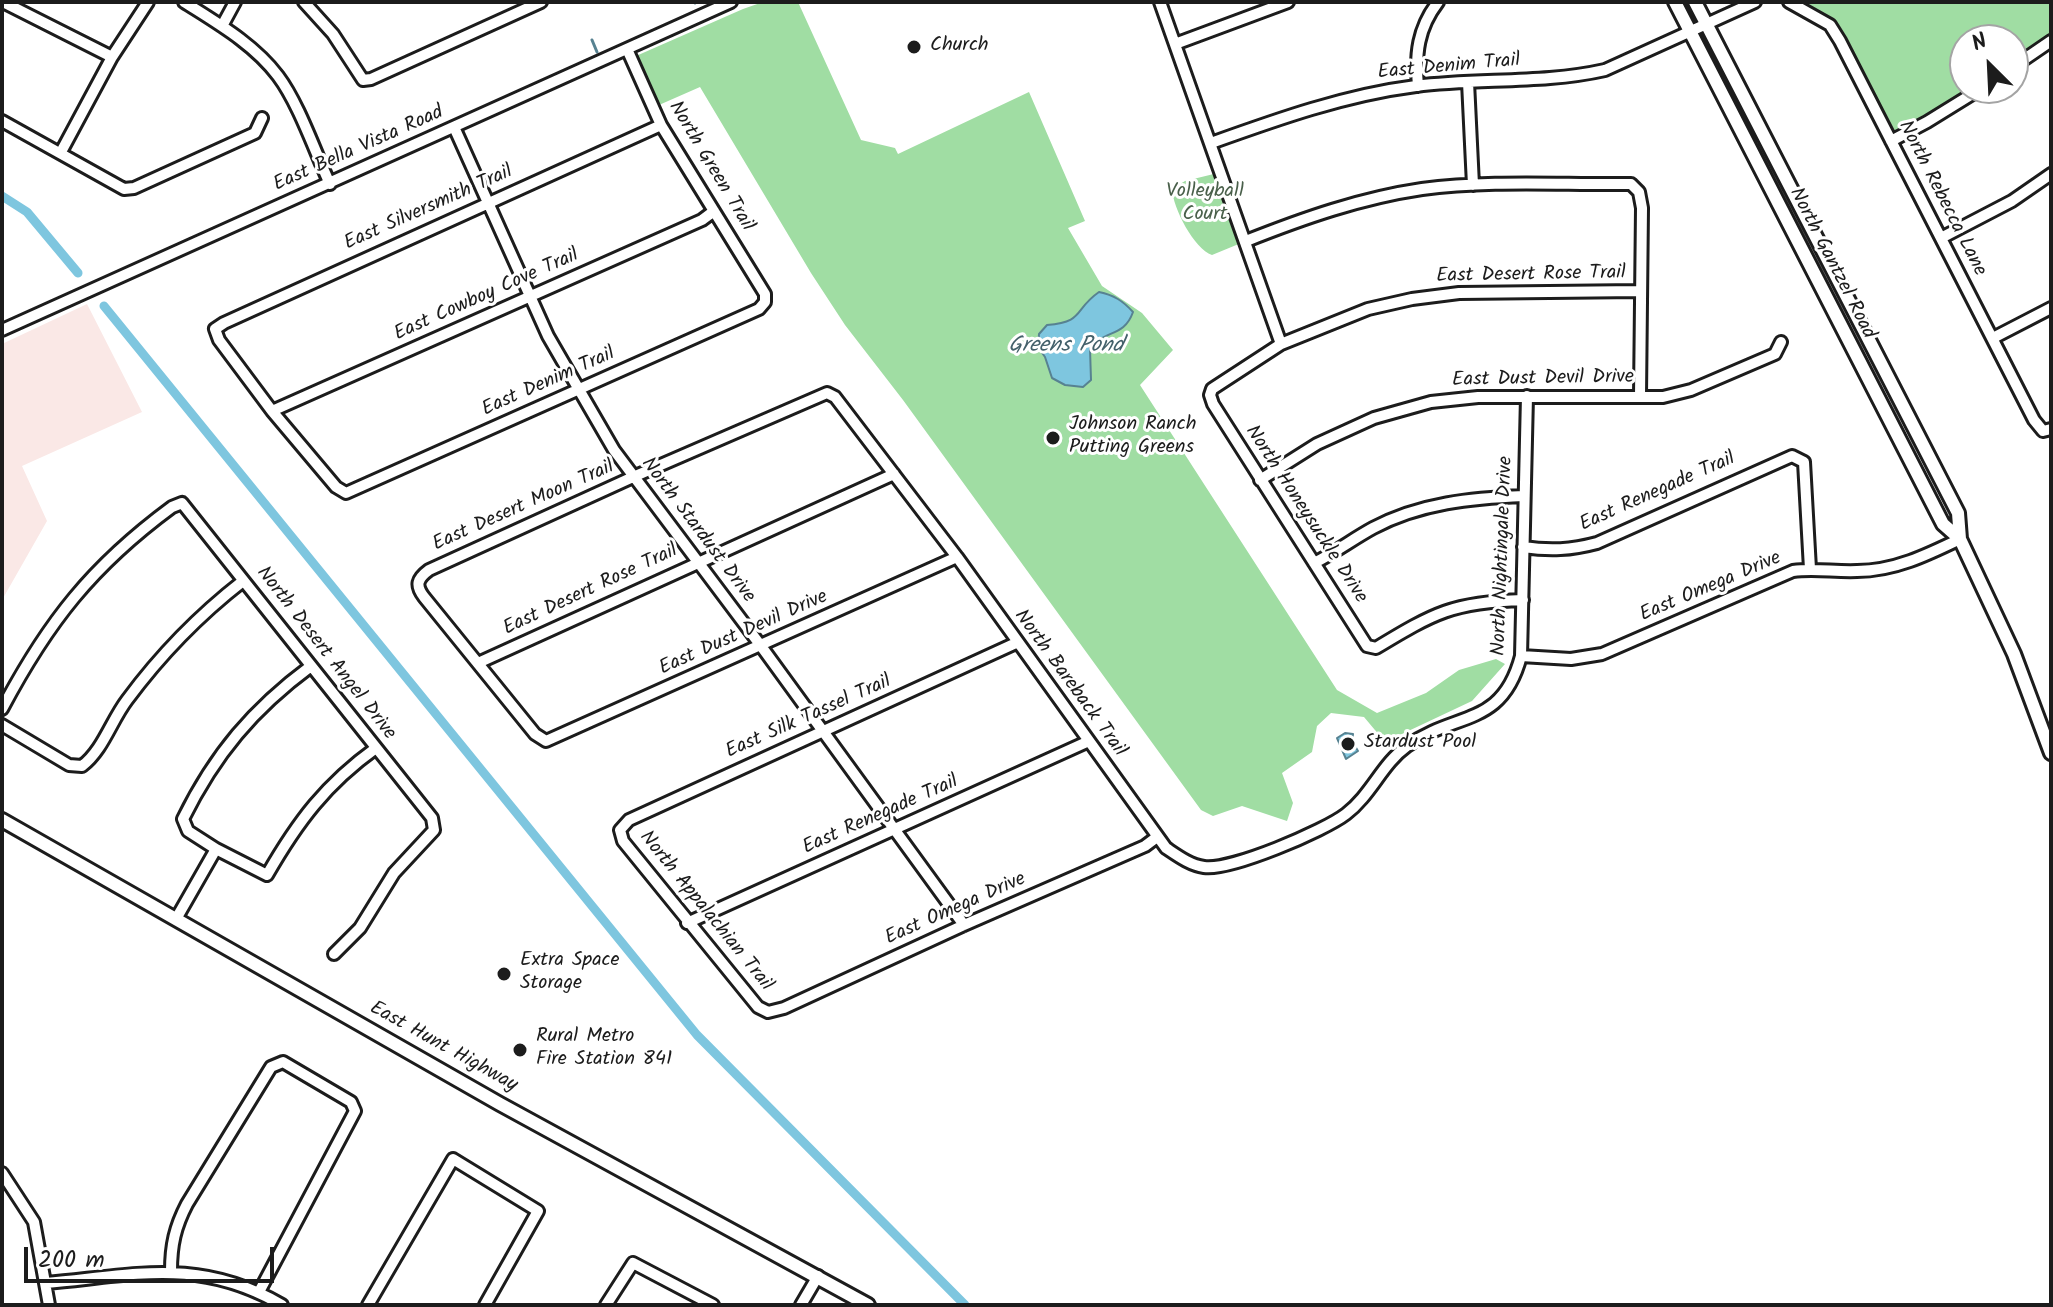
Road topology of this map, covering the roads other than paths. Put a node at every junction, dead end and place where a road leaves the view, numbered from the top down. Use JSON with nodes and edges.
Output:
{"nodes":[{"id":1,"x":3,"y":2,"type":"edge"},
{"id":2,"x":148,"y":2,"type":"edge"},
{"id":3,"x":184,"y":2,"type":"edge"},
{"id":4,"x":235,"y":2,"type":"edge"},
{"id":5,"x":304,"y":2,"type":"edge"},
{"id":6,"x":541,"y":2,"type":"edge"},
{"id":7,"x":731,"y":2,"type":"edge"},
{"id":8,"x":1160,"y":2,"type":"edge"},
{"id":9,"x":1288,"y":2,"type":"edge"},
{"id":10,"x":1438,"y":2,"type":"edge"},
{"id":11,"x":1675,"y":2,"type":"edge"},
{"id":12,"x":1695,"y":2,"type":"edge"},
{"id":13,"x":1755,"y":2,"type":"edge"},
{"id":14,"x":1789,"y":2,"type":"edge"},
{"id":15,"x":1705,"y":23,"type":"junction"},
{"id":16,"x":222,"y":26,"type":"junction"},
{"id":17,"x":1690,"y":32,"type":"junction"},
{"id":18,"x":2051,"y":41,"type":"edge"},
{"id":19,"x":1175,"y":44,"type":"junction"},
{"id":20,"x":627,"y":49,"type":"junction"},
{"id":21,"x":2029,"y":56,"type":"edge"},
{"id":22,"x":112,"y":57,"type":"junction"},
{"id":23,"x":1468,"y":82,"type":"junction"},
{"id":24,"x":1418,"y":86,"type":"junction"},
{"id":25,"x":1956,"y":104,"type":"edge"},
{"id":26,"x":262,"y":118,"type":"dead end"},
{"id":27,"x":2,"y":121,"type":"edge"},
{"id":28,"x":661,"y":125,"type":"junction"},
{"id":29,"x":454,"y":127,"type":"junction"},
{"id":30,"x":1891,"y":141,"type":"junction"},
{"id":31,"x":1211,"y":143,"type":"junction"},
{"id":32,"x":61,"y":152,"type":"junction"},
{"id":33,"x":2051,"y":174,"type":"edge"},
{"id":34,"x":330,"y":184,"type":"junction"},
{"id":35,"x":1473,"y":185,"type":"junction"},
{"id":36,"x":487,"y":202,"type":"junction"},
{"id":37,"x":714,"y":211,"type":"junction"},
{"id":38,"x":1941,"y":238,"type":"junction"},
{"id":39,"x":1246,"y":241,"type":"junction"},
{"id":40,"x":1639,"y":291,"type":"junction"},
{"id":41,"x":530,"y":297,"type":"junction"},
{"id":42,"x":765,"y":302,"type":"joint"},
{"id":43,"x":2051,"y":308,"type":"edge"},
{"id":44,"x":2,"y":330,"type":"edge"},
{"id":45,"x":1993,"y":338,"type":"junction"},
{"id":46,"x":1781,"y":342,"type":"dead end"},
{"id":47,"x":1281,"y":344,"type":"junction"},
{"id":48,"x":579,"y":390,"type":"junction"},
{"id":49,"x":827,"y":393,"type":"joint"},
{"id":50,"x":1210,"y":395,"type":"joint"},
{"id":51,"x":1527,"y":396,"type":"junction"},
{"id":52,"x":1640,"y":396,"type":"junction"},
{"id":53,"x":272,"y":411,"type":"junction"},
{"id":54,"x":2047,"y":430,"type":"edge"},
{"id":55,"x":894,"y":474,"type":"junction"},
{"id":56,"x":633,"y":477,"type":"junction"},
{"id":57,"x":1260,"y":480,"type":"junction"},
{"id":58,"x":1524,"y":496,"type":"junction"},
{"id":59,"x":1960,"y":539,"type":"junction"},
{"id":60,"x":1523,"y":547,"type":"junction"},
{"id":61,"x":957,"y":557,"type":"junction"},
{"id":62,"x":697,"y":562,"type":"junction"},
{"id":63,"x":1314,"y":563,"type":"junction"},
{"id":64,"x":1810,"y":569,"type":"junction"},
{"id":65,"x":243,"y":581,"type":"junction"},
{"id":66,"x":1523,"y":600,"type":"junction"},
{"id":67,"x":1016,"y":643,"type":"junction"},
{"id":68,"x":761,"y":646,"type":"junction"},
{"id":69,"x":1521,"y":656,"type":"junction"},
{"id":70,"x":478,"y":663,"type":"junction"},
{"id":71,"x":311,"y":666,"type":"junction"},
{"id":72,"x":2,"y":709,"type":"edge"},
{"id":73,"x":2,"y":725,"type":"edge"},
{"id":74,"x":824,"y":732,"type":"junction"},
{"id":75,"x":1089,"y":741,"type":"junction"},
{"id":76,"x":376,"y":748,"type":"junction"},
{"id":77,"x":2051,"y":753,"type":"edge"},
{"id":78,"x":1340,"y":817,"type":"joint"},
{"id":79,"x":2,"y":820,"type":"edge"},
{"id":80,"x":620,"y":830,"type":"joint"},
{"id":81,"x":893,"y":830,"type":"junction"},
{"id":82,"x":1157,"y":837,"type":"junction"},
{"id":83,"x":216,"y":849,"type":"junction"},
{"id":84,"x":176,"y":919,"type":"junction"},
{"id":85,"x":687,"y":923,"type":"junction"},
{"id":86,"x":964,"y":925,"type":"junction"},
{"id":87,"x":334,"y":954,"type":"dead end"},
{"id":88,"x":768,"y":1012,"type":"joint"},
{"id":89,"x":2,"y":1173,"type":"edge"},
{"id":90,"x":171,"y":1271,"type":"junction"},
{"id":91,"x":818,"y":1276,"type":"junction"},
{"id":92,"x":46,"y":1283,"type":"junction"},
{"id":93,"x":259,"y":1292,"type":"junction"},
{"id":94,"x":49,"y":1305,"type":"edge"},
{"id":95,"x":282,"y":1305,"type":"edge"},
{"id":96,"x":368,"y":1305,"type":"edge"},
{"id":97,"x":485,"y":1305,"type":"edge"},
{"id":98,"x":606,"y":1305,"type":"edge"},
{"id":99,"x":713,"y":1305,"type":"edge"},
{"id":100,"x":801,"y":1305,"type":"edge"},
{"id":101,"x":868,"y":1305,"type":"edge"}],
"edges":[{"from":1,"to":22,"type":"street"},
{"from":2,"to":22,"type":"street"},
{"from":3,"to":16,"type":"street"},
{"from":4,"to":16,"type":"street"},
{"from":5,"to":6,"type":"street"},
{"from":7,"to":20,"type":"street","name":"East Bella Vista Road"},
{"from":8,"to":19,"type":"street"},
{"from":9,"to":19,"type":"street"},
{"from":10,"to":24,"type":"street"},
{"from":11,"to":17,"type":"main road","name":"North Gantzel Road"},
{"from":12,"to":15,"type":"main road","name":"North Gantzel Road"},
{"from":13,"to":15,"type":"street"},
{"from":14,"to":30,"type":"street","name":"North Rebecca Lane"},
{"from":15,"to":17,"type":"street"},
{"from":15,"to":59,"type":"main road","name":"North Gantzel Road"},
{"from":16,"to":34,"type":"street"},
{"from":17,"to":23,"type":"street","name":"East Denim Trail"},
{"from":17,"to":59,"type":"main road","name":"North Gantzel Road"},
{"from":18,"to":21,"type":"street"},
{"from":19,"to":31,"type":"street"},
{"from":20,"to":28,"type":"street","name":"North Green Trail"},
{"from":20,"to":29,"type":"street","name":"East Bella Vista Road"},
{"from":22,"to":32,"type":"street"},
{"from":23,"to":24,"type":"street","name":"East Denim Trail"},
{"from":23,"to":35,"type":"street"},
{"from":24,"to":31,"type":"street","name":"East Denim Trail"},
{"from":25,"to":30,"type":"street"},
{"from":26,"to":32,"type":"street"},
{"from":27,"to":32,"type":"street"},
{"from":28,"to":36,"type":"street","name":"East Silversmith Trail"},
{"from":28,"to":37,"type":"street","name":"North Green Trail"},
{"from":29,"to":34,"type":"street","name":"East Bella Vista Road"},
{"from":29,"to":36,"type":"street","name":"North Stardust Drive"},
{"from":30,"to":38,"type":"street","name":"North Rebecca Lane"},
{"from":31,"to":39,"type":"street"},
{"from":33,"to":38,"type":"street"},
{"from":34,"to":44,"type":"street","name":"East Bella Vista Road"},
{"from":35,"to":39,"type":"street"},
{"from":35,"to":40,"type":"street"},
{"from":36,"to":41,"type":"street","name":"North Stardust Drive"},
{"from":36,"to":53,"type":"street","name":"East Silversmith Trail"},
{"from":37,"to":41,"type":"street","name":"East Cowboy Cove Trail"},
{"from":37,"to":42,"type":"street","name":"North Green Trail"},
{"from":38,"to":45,"type":"street","name":"North Rebecca Lane"},
{"from":39,"to":47,"type":"street"},
{"from":40,"to":47,"type":"street","name":"East Desert Rose Trail"},
{"from":40,"to":52,"type":"street"},
{"from":41,"to":48,"type":"street","name":"North Stardust Drive"},
{"from":41,"to":53,"type":"street","name":"East Cowboy Cove Trail"},
{"from":42,"to":48,"type":"street","name":"East Denim Trail"},
{"from":43,"to":45,"type":"street"},
{"from":45,"to":54,"type":"street","name":"North Rebecca Lane"},
{"from":46,"to":52,"type":"street","name":"East Dust Devil Drive"},
{"from":47,"to":50,"type":"street","name":"East Desert Rose Trail"},
{"from":48,"to":53,"type":"street","name":"East Denim Trail"},
{"from":48,"to":56,"type":"street","name":"North Stardust Drive"},
{"from":49,"to":55,"type":"street","name":"North Bareback Trail"},
{"from":49,"to":56,"type":"street","name":"East Desert Moon Trail"},
{"from":50,"to":57,"type":"street","name":"North Honeysuckle Drive"},
{"from":51,"to":52,"type":"street","name":"East Dust Devil Drive"},
{"from":51,"to":57,"type":"street","name":"East Dust Devil Drive"},
{"from":51,"to":58,"type":"street","name":"North Nightingale Drive"},
{"from":55,"to":61,"type":"street","name":"North Bareback Trail"},
{"from":55,"to":62,"type":"street","name":"East Desert Rose Trail"},
{"from":56,"to":62,"type":"street","name":"North Stardust Drive"},
{"from":56,"to":70,"type":"street","name":"East Desert Moon Trail"},
{"from":57,"to":63,"type":"street","name":"North Honeysuckle Drive"},
{"from":58,"to":60,"type":"street","name":"North Nightingale Drive"},
{"from":58,"to":63,"type":"street"},
{"from":59,"to":64,"type":"street","name":"East Omega Drive"},
{"from":59,"to":77,"type":"main road","name":"North Gantzel Road"},
{"from":60,"to":64,"type":"street","name":"East Renegade Trail"},
{"from":60,"to":66,"type":"street","name":"North Nightingale Drive"},
{"from":61,"to":67,"type":"street","name":"North Bareback Trail"},
{"from":61,"to":68,"type":"street","name":"East Dust Devil Drive"},
{"from":62,"to":68,"type":"street","name":"North Stardust Drive"},
{"from":62,"to":70,"type":"street","name":"East Desert Rose Trail"},
{"from":63,"to":66,"type":"street","name":"North Honeysuckle Drive"},
{"from":64,"to":69,"type":"street","name":"East Omega Drive"},
{"from":65,"to":71,"type":"street","name":"North Desert Angel Drive"},
{"from":65,"to":72,"type":"street","name":"North Desert Angel Drive"},
{"from":65,"to":73,"type":"street"},
{"from":66,"to":69,"type":"street","name":"North Nightingale Drive"},
{"from":67,"to":74,"type":"street","name":"East Silk Tassel Trail"},
{"from":67,"to":75,"type":"street","name":"North Bareback Trail"},
{"from":68,"to":70,"type":"street","name":"East Dust Devil Drive"},
{"from":68,"to":74,"type":"street","name":"North Stardust Drive"},
{"from":69,"to":78,"type":"street","name":"North Nightingale Drive"},
{"from":71,"to":76,"type":"street","name":"North Desert Angel Drive"},
{"from":71,"to":83,"type":"street"},
{"from":74,"to":80,"type":"street","name":"East Silk Tassel Trail"},
{"from":74,"to":81,"type":"street","name":"North Stardust Drive"},
{"from":75,"to":81,"type":"street","name":"East Renegade Trail"},
{"from":75,"to":82,"type":"street","name":"North Bareback Trail"},
{"from":76,"to":83,"type":"street"},
{"from":76,"to":87,"type":"street","name":"North Desert Angel Drive"},
{"from":78,"to":82,"type":"street","name":"North Bareback Trail"},
{"from":79,"to":84,"type":"main road","name":"East Hunt Highway"},
{"from":80,"to":85,"type":"street","name":"North Appalachian Trail"},
{"from":81,"to":85,"type":"street","name":"East Renegade Trail"},
{"from":81,"to":86,"type":"street","name":"North Stardust Drive"},
{"from":82,"to":86,"type":"street","name":"East Omega Drive"},
{"from":83,"to":84,"type":"street"},
{"from":84,"to":91,"type":"main road","name":"East Hunt Highway"},
{"from":85,"to":88,"type":"street","name":"North Appalachian Trail"},
{"from":86,"to":88,"type":"street","name":"East Omega Drive"},
{"from":89,"to":92,"type":"street"},
{"from":90,"to":92,"type":"street"},
{"from":90,"to":93,"type":"street"},
{"from":90,"to":93,"type":"street"},
{"from":91,"to":100,"type":"street"},
{"from":91,"to":101,"type":"main road","name":"East Hunt Highway"},
{"from":92,"to":94,"type":"street"},
{"from":93,"to":95,"type":"street"},
{"from":96,"to":97,"type":"street"},
{"from":98,"to":99,"type":"street"}]}
